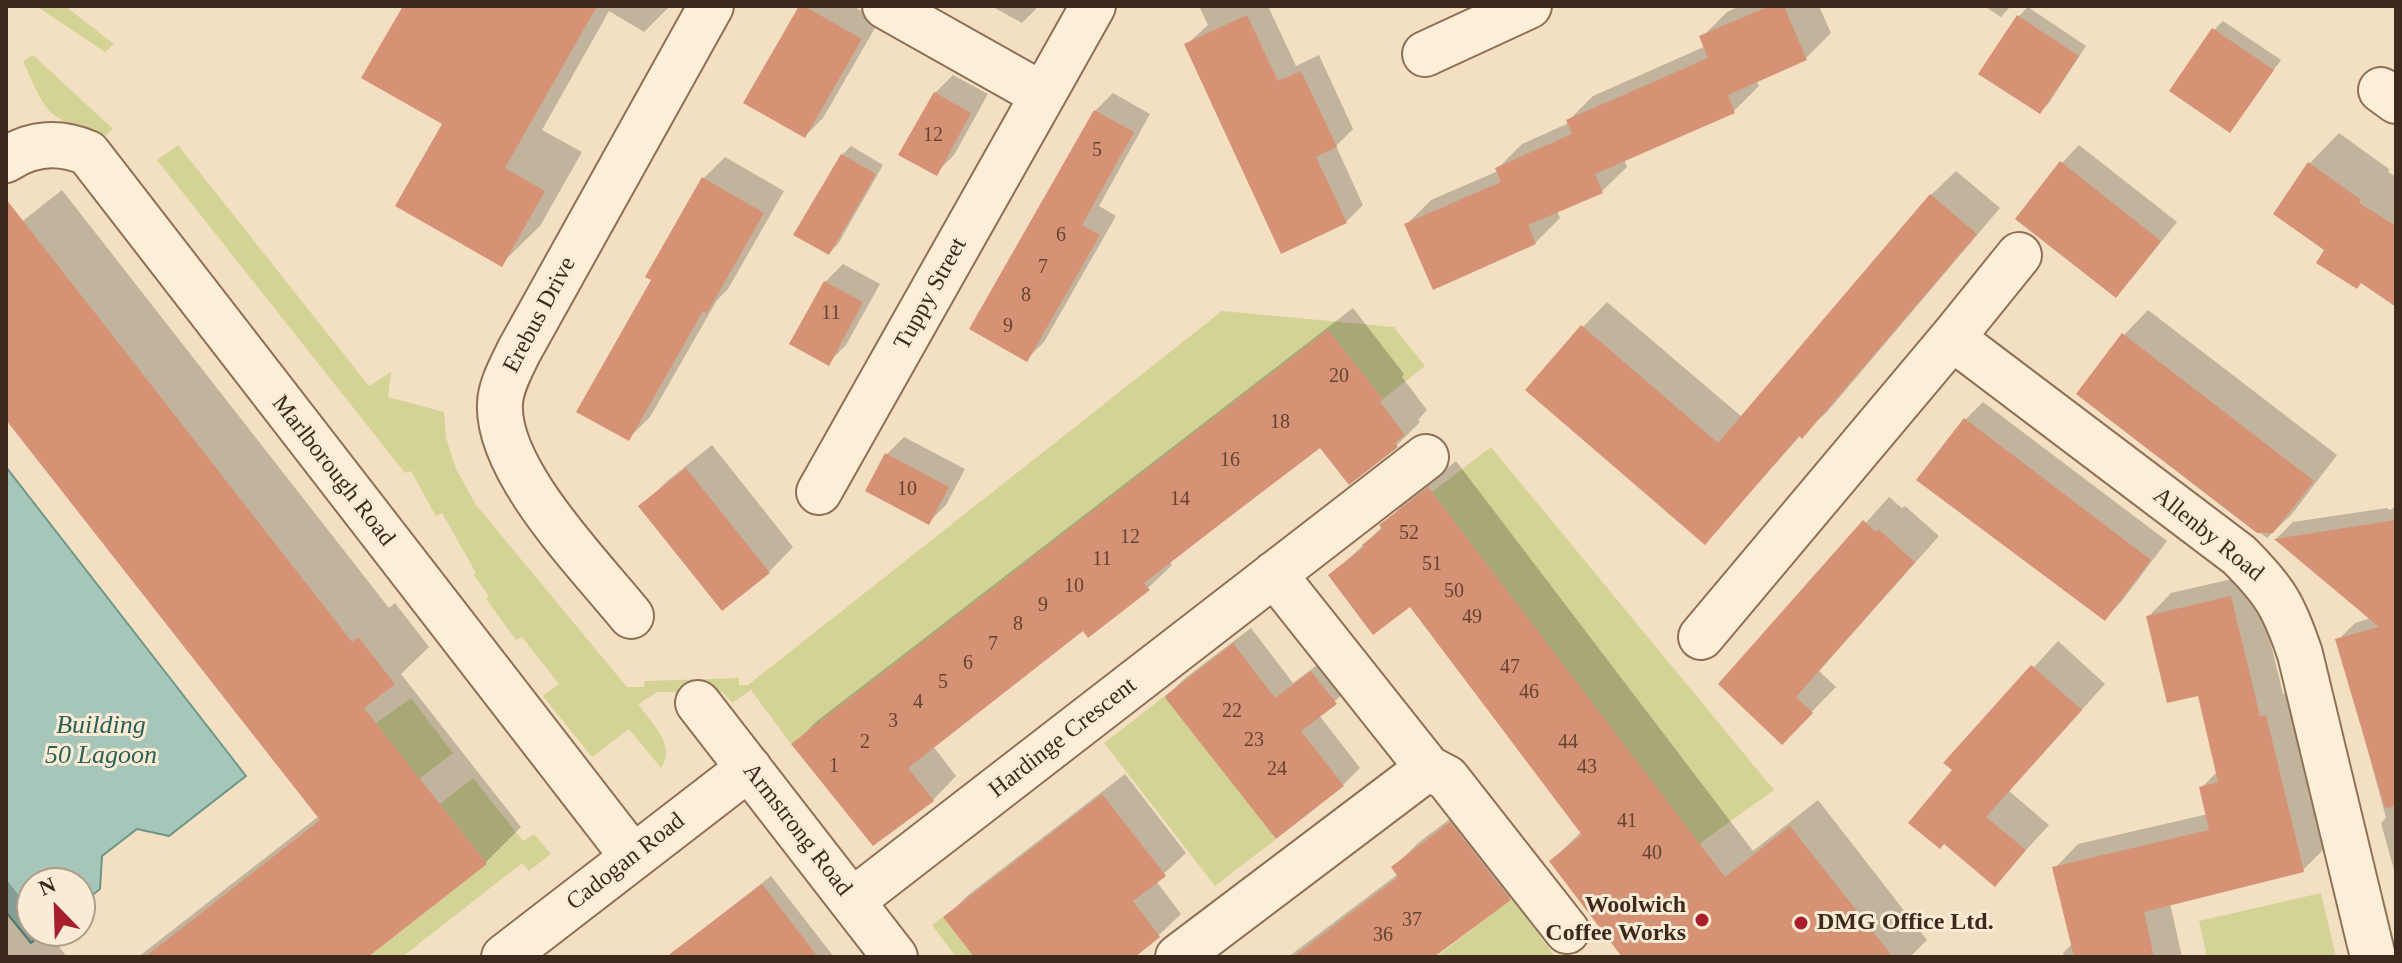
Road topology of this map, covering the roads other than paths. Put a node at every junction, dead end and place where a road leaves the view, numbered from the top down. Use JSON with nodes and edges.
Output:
{"nodes":[{"id":1,"x":711,"y":6,"type":"edge"},
{"id":2,"x":885,"y":6,"type":"edge"},
{"id":3,"x":1093,"y":6,"type":"edge"},
{"id":4,"x":1529,"y":6,"type":"edge"},
{"id":5,"x":1425,"y":54,"type":"dead end"},
{"id":6,"x":1043,"y":95,"type":"junction"},
{"id":7,"x":6,"y":160,"type":"edge"},
{"id":8,"x":2019,"y":255,"type":"dead end"},
{"id":9,"x":1952,"y":338,"type":"junction"},
{"id":10,"x":1426,"y":457,"type":"dead end"},
{"id":11,"x":819,"y":492,"type":"dead end"},
{"id":12,"x":1274,"y":574,"type":"junction"},
{"id":13,"x":631,"y":616,"type":"dead end"},
{"id":14,"x":1701,"y":637,"type":"dead end"},
{"id":15,"x":698,"y":703,"type":"dead end"},
{"id":16,"x":749,"y":768,"type":"junction"},
{"id":17,"x":1428,"y":768,"type":"junction"},
{"id":18,"x":633,"y":857,"type":"junction"},
{"id":19,"x":852,"y":901,"type":"junction"},
{"id":20,"x":1567,"y":931,"type":"dead end"},
{"id":21,"x":504,"y":957,"type":"edge"},
{"id":22,"x":895,"y":957,"type":"edge"},
{"id":23,"x":1178,"y":957,"type":"edge"},
{"id":24,"x":2373,"y":957,"type":"edge"}],
"edges":[{"from":1,"to":13,"type":"street","name":"Erebus Drive"},
{"from":2,"to":6,"type":"street"},
{"from":3,"to":6,"type":"street","name":"Tuppy Street"},
{"from":4,"to":5,"type":"street"},
{"from":6,"to":11,"type":"street","name":"Tuppy Street"},
{"from":7,"to":18,"type":"street","name":"Marlborough Road"},
{"from":8,"to":9,"type":"street"},
{"from":9,"to":14,"type":"street"},
{"from":9,"to":24,"type":"street","name":"Allenby Road"},
{"from":10,"to":12,"type":"street","name":"Hardinge Crescent"},
{"from":12,"to":17,"type":"street"},
{"from":12,"to":19,"type":"street","name":"Hardinge Crescent"},
{"from":15,"to":16,"type":"street","name":"Armstrong Road"},
{"from":16,"to":18,"type":"street","name":"Cadogan Road"},
{"from":16,"to":19,"type":"street","name":"Armstrong Road"},
{"from":17,"to":20,"type":"street"},
{"from":17,"to":23,"type":"street"},
{"from":18,"to":21,"type":"street","name":"Cadogan Road"},
{"from":19,"to":22,"type":"street","name":"Armstrong Road"}]}
